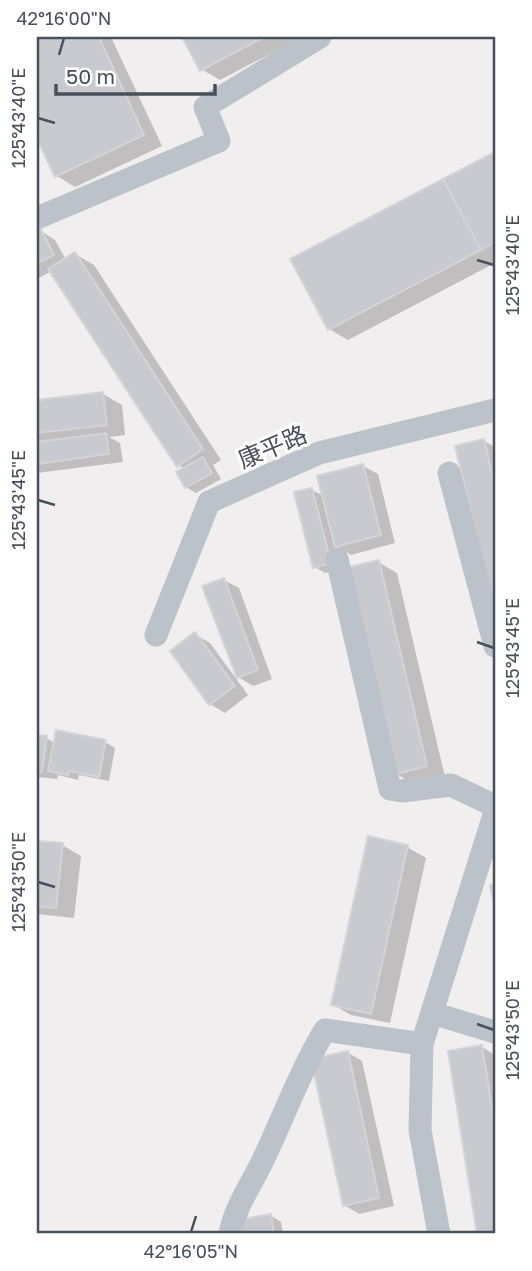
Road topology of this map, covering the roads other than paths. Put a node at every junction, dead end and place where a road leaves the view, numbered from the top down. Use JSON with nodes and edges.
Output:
{"nodes":[{"id":1,"x":320,"y":37,"type":"edge"},
{"id":2,"x":37,"y":218,"type":"edge"},
{"id":3,"x":495,"y":410,"type":"edge"},
{"id":4,"x":449,"y":473,"type":"dead end"},
{"id":5,"x":337,"y":559,"type":"dead end"},
{"id":6,"x":156,"y":635,"type":"dead end"},
{"id":7,"x":495,"y":646,"type":"edge"},
{"id":8,"x":495,"y":806,"type":"edge"},
{"id":9,"x":495,"y":812,"type":"edge"},
{"id":10,"x":432,"y":1013,"type":"junction"},
{"id":11,"x":495,"y":1032,"type":"edge"},
{"id":12,"x":422,"y":1044,"type":"junction"},
{"id":13,"x":230,"y":1234,"type":"edge"},
{"id":14,"x":439,"y":1234,"type":"edge"}],
"edges":[{"from":1,"to":2,"type":"street"},
{"from":3,"to":6,"type":"street","name":"康平路"},
{"from":4,"to":7,"type":"street"},
{"from":5,"to":8,"type":"street"},
{"from":9,"to":10,"type":"street"},
{"from":10,"to":11,"type":"street"},
{"from":10,"to":12,"type":"street"},
{"from":12,"to":13,"type":"street"},
{"from":12,"to":14,"type":"street"}]}
